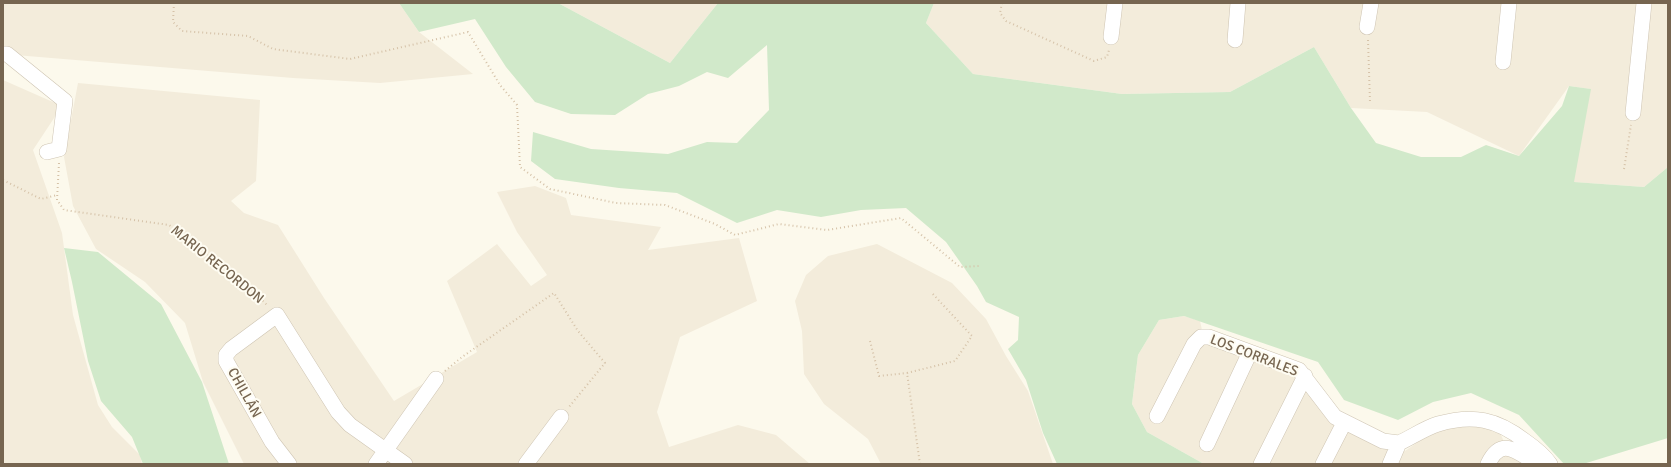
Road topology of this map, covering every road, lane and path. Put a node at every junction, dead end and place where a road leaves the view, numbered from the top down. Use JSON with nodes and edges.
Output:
{"nodes":[{"id":1,"x":174,"y":3,"type":"edge"},
{"id":2,"x":1002,"y":3,"type":"edge"},
{"id":3,"x":1115,"y":3,"type":"edge"},
{"id":4,"x":1238,"y":3,"type":"edge"},
{"id":5,"x":1371,"y":3,"type":"edge"},
{"id":6,"x":1509,"y":3,"type":"edge"},
{"id":7,"x":1644,"y":3,"type":"edge"},
{"id":8,"x":1367,"y":27,"type":"joint"},
{"id":9,"x":1111,"y":37,"type":"dead end"},
{"id":10,"x":1235,"y":40,"type":"dead end"},
{"id":11,"x":3,"y":54,"type":"edge"},
{"id":12,"x":1107,"y":57,"type":"dead end"},
{"id":13,"x":1504,"y":62,"type":"dead end"},
{"id":14,"x":1370,"y":102,"type":"dead end"},
{"id":15,"x":1633,"y":114,"type":"joint"},
{"id":16,"x":53,"y":151,"type":"joint"},
{"id":17,"x":1624,"y":169,"type":"dead end"},
{"id":18,"x":3,"y":180,"type":"edge"},
{"id":19,"x":57,"y":195,"type":"junction"},
{"id":20,"x":980,"y":266,"type":"dead end"},
{"id":21,"x":932,"y":292,"type":"dead end"},
{"id":22,"x":278,"y":315,"type":"junction"},
{"id":23,"x":870,"y":341,"type":"dead end"},
{"id":24,"x":1250,"y":352,"type":"junction"},
{"id":25,"x":907,"y":373,"type":"junction"},
{"id":26,"x":1305,"y":376,"type":"junction"},
{"id":27,"x":436,"y":379,"type":"joint"},
{"id":28,"x":1157,"y":416,"type":"dead end"},
{"id":29,"x":560,"y":417,"type":"joint"},
{"id":30,"x":1344,"y":423,"type":"junction"},
{"id":31,"x":1399,"y":443,"type":"junction"},
{"id":32,"x":1207,"y":444,"type":"dead end"},
{"id":33,"x":385,"y":449,"type":"junction"},
{"id":34,"x":290,"y":464,"type":"edge"},
{"id":35,"x":376,"y":464,"type":"edge"},
{"id":36,"x":405,"y":464,"type":"edge"},
{"id":37,"x":526,"y":464,"type":"edge"},
{"id":38,"x":920,"y":464,"type":"edge"},
{"id":39,"x":938,"y":464,"type":"edge"},
{"id":40,"x":944,"y":464,"type":"edge"},
{"id":41,"x":1261,"y":464,"type":"edge"},
{"id":42,"x":1324,"y":464,"type":"edge"},
{"id":43,"x":1390,"y":464,"type":"edge"},
{"id":44,"x":1488,"y":464,"type":"edge"},
{"id":45,"x":1538,"y":464,"type":"edge"},
{"id":46,"x":1550,"y":464,"type":"edge"}],
"edges":[{"from":1,"to":20,"type":"path"},
{"from":2,"to":12,"type":"path"},
{"from":3,"to":9,"type":"street"},
{"from":4,"to":10,"type":"street"},
{"from":5,"to":8,"type":"street"},
{"from":6,"to":13,"type":"street"},
{"from":7,"to":15,"type":"street"},
{"from":8,"to":14,"type":"path"},
{"from":11,"to":16,"type":"street"},
{"from":15,"to":17,"type":"path"},
{"from":16,"to":19,"type":"path"},
{"from":18,"to":19,"type":"path"},
{"from":19,"to":22,"type":"path","name":"MARIO RECORDON"},
{"from":21,"to":25,"type":"path"},
{"from":22,"to":33,"type":"street"},
{"from":22,"to":34,"type":"street","name":"CHILLÁN"},
{"from":23,"to":25,"type":"path"},
{"from":24,"to":26,"type":"street","name":"LOS CORRALES"},
{"from":24,"to":28,"type":"street","name":"LOS CORRALES"},
{"from":24,"to":32,"type":"street"},
{"from":25,"to":38,"type":"path"},
{"from":26,"to":30,"type":"street","name":"LOS CORRALES"},
{"from":26,"to":41,"type":"street"},
{"from":27,"to":29,"type":"path"},
{"from":27,"to":33,"type":"street"},
{"from":29,"to":37,"type":"street"},
{"from":30,"to":31,"type":"street","name":"LOS CORRALES"},
{"from":30,"to":42,"type":"street"},
{"from":31,"to":43,"type":"street"},
{"from":31,"to":46,"type":"street"},
{"from":33,"to":35,"type":"street"},
{"from":33,"to":36,"type":"street"},
{"from":39,"to":40,"type":"path"},
{"from":44,"to":45,"type":"street"}]}
